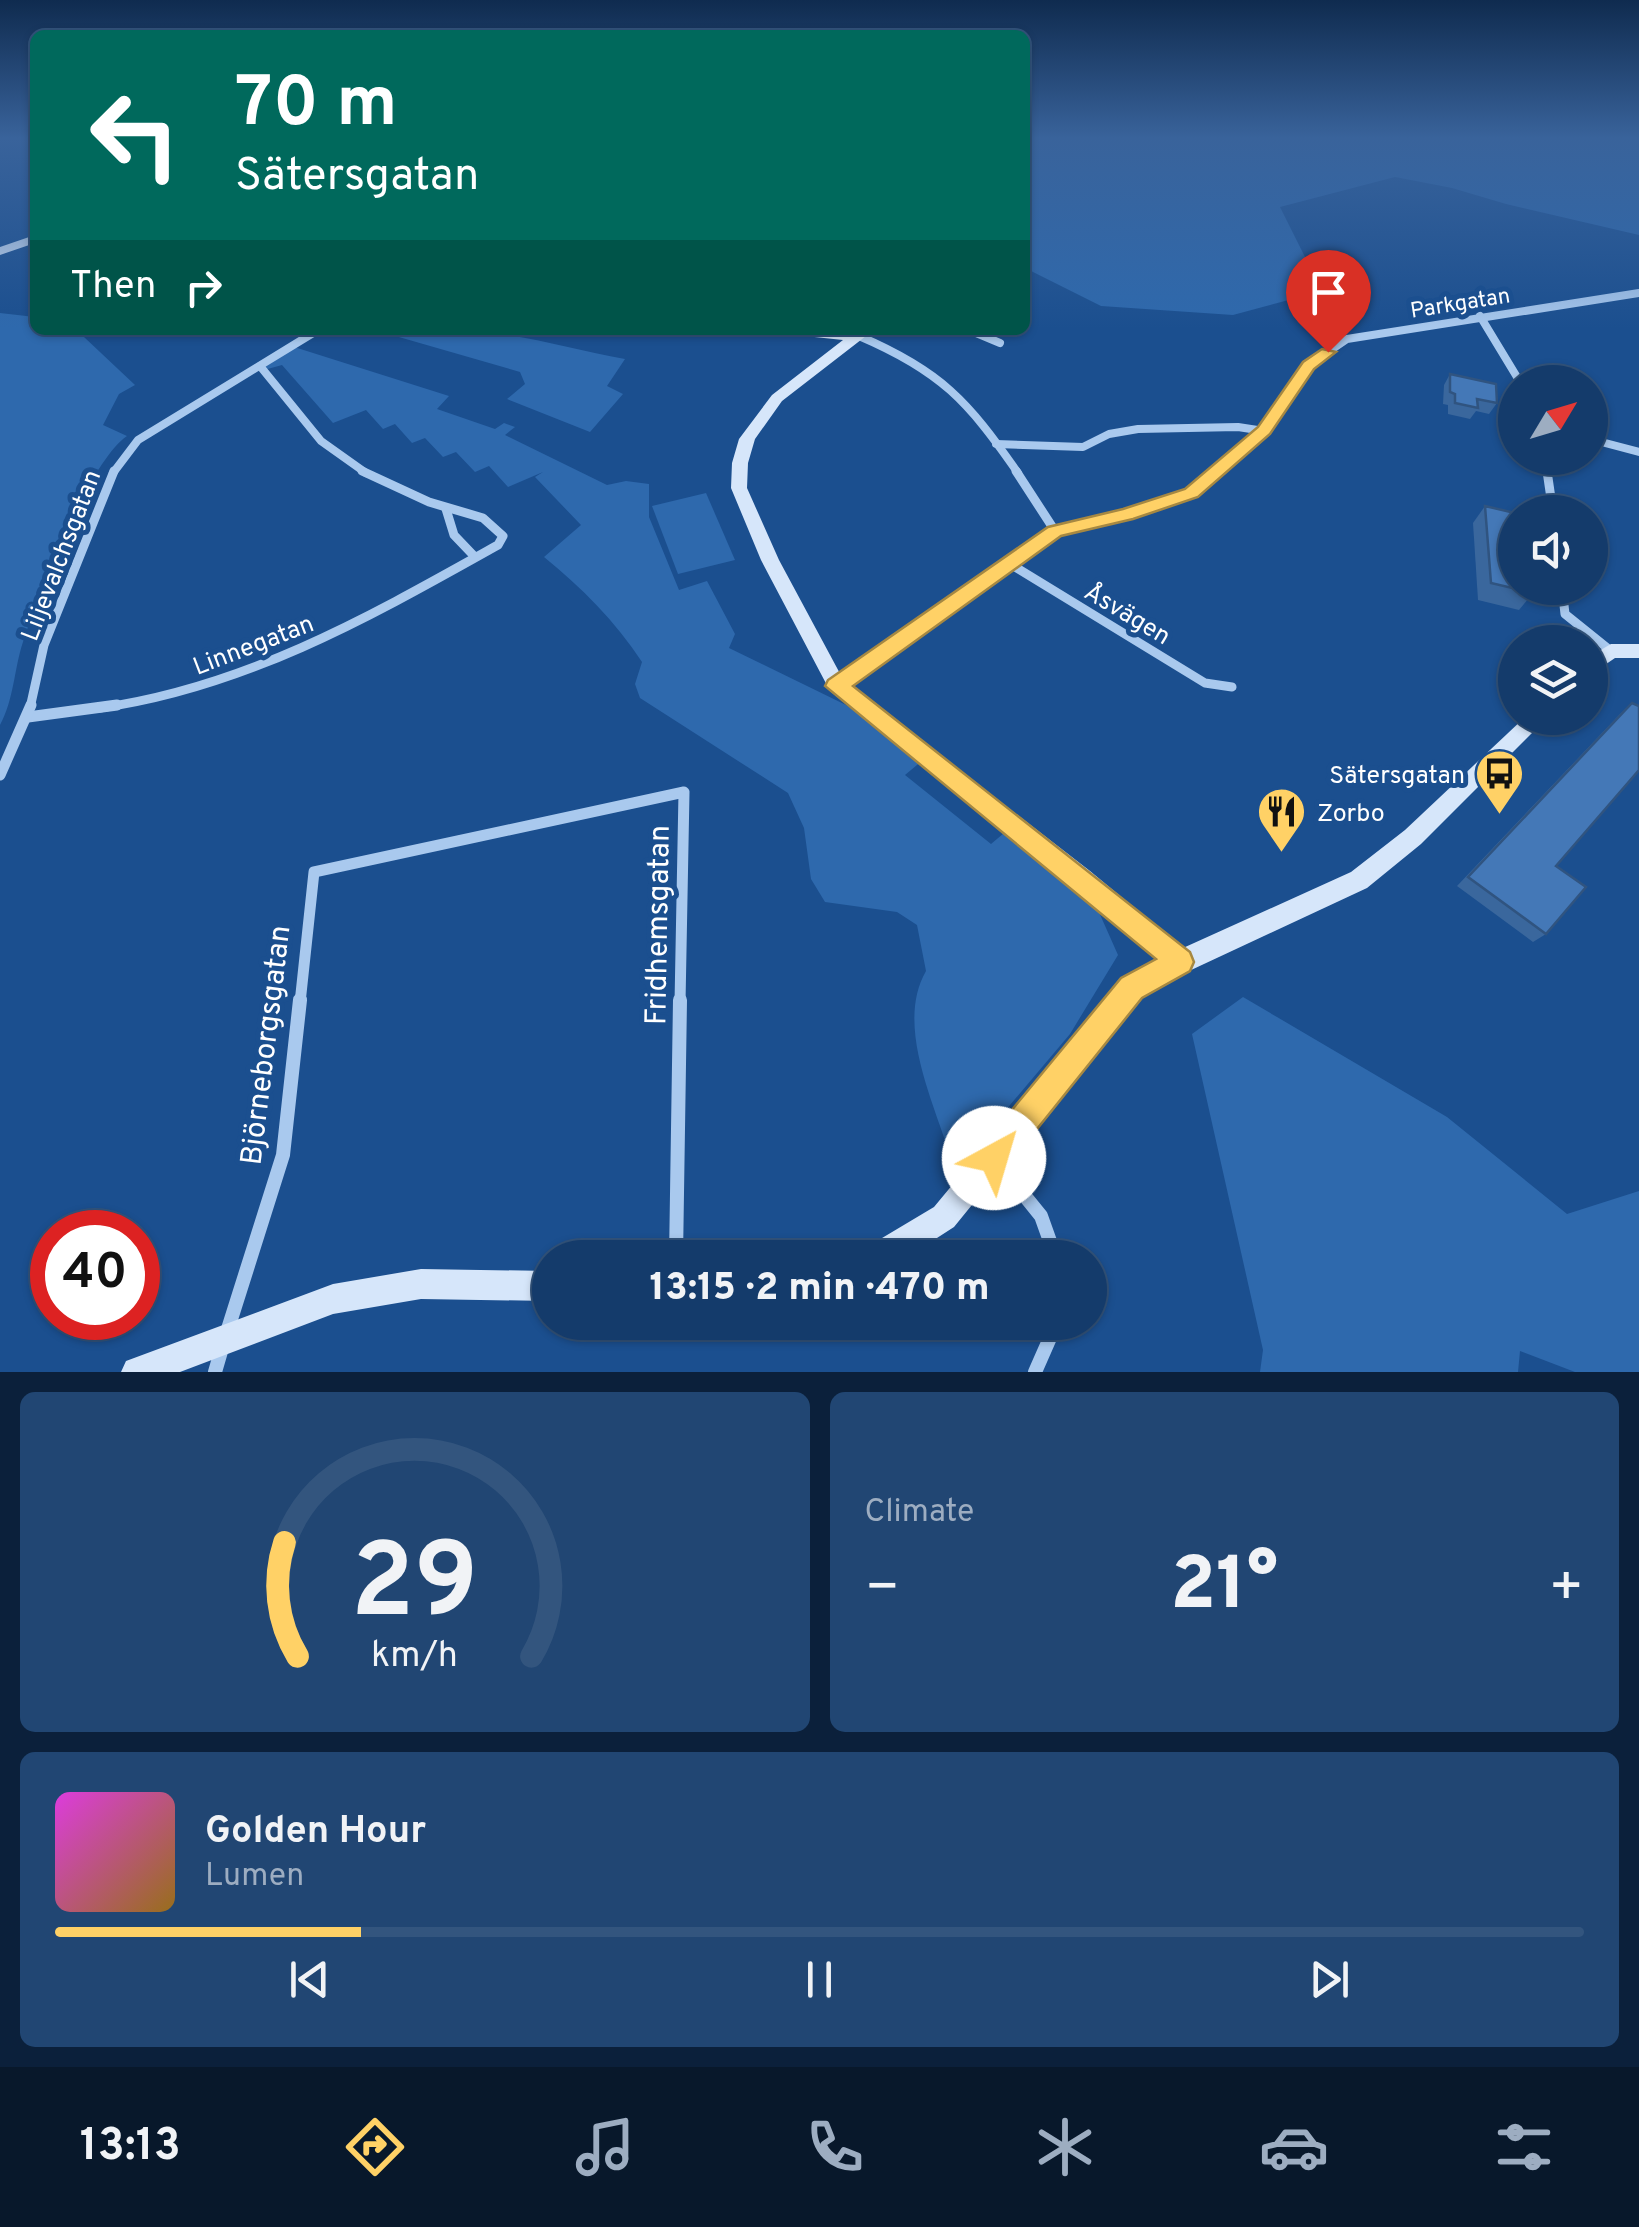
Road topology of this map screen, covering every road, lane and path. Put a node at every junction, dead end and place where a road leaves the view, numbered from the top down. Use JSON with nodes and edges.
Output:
{"nodes":[{"id":1,"x":30,"y":240,"type":"edge"},
{"id":2,"x":0,"y":251,"type":"edge"},
{"id":3,"x":1639,"y":293,"type":"edge"},
{"id":4,"x":1480,"y":316,"type":"junction"},
{"id":5,"x":310,"y":335,"type":"edge"},
{"id":6,"x":860,"y":335,"type":"edge"},
{"id":7,"x":867,"y":335,"type":"edge"},
{"id":8,"x":981,"y":335,"type":"edge"},
{"id":9,"x":1000,"y":343,"type":"dead end"},
{"id":10,"x":1510,"y":365,"type":"edge"},
{"id":11,"x":260,"y":366,"type":"junction"},
{"id":12,"x":1264,"y":430,"type":"junction"},
{"id":13,"x":996,"y":444,"type":"junction"},
{"id":14,"x":1608,"y":444,"type":"edge"},
{"id":15,"x":1639,"y":452,"type":"edge"},
{"id":16,"x":446,"y":508,"type":"junction"},
{"id":17,"x":1054,"y":531,"type":"junction"},
{"id":18,"x":475,"y":558,"type":"junction"},
{"id":19,"x":1007,"y":562,"type":"junction"},
{"id":20,"x":1564,"y":605,"type":"edge"},
{"id":21,"x":1639,"y":650,"type":"edge"},
{"id":22,"x":1610,"y":651,"type":"joint"},
{"id":23,"x":836,"y":686,"type":"junction"},
{"id":24,"x":1232,"y":687,"type":"dead end"},
{"id":25,"x":28,"y":717,"type":"junction"},
{"id":26,"x":1519,"y":735,"type":"edge"},
{"id":27,"x":0,"y":775,"type":"edge"},
{"id":28,"x":314,"y":872,"type":"joint"},
{"id":29,"x":1180,"y":962,"type":"junction"},
{"id":30,"x":994,"y":1158,"type":"junction"},
{"id":31,"x":676,"y":1240,"type":"edge"},
{"id":32,"x":907,"y":1240,"type":"edge"},
{"id":33,"x":1053,"y":1240,"type":"edge"},
{"id":34,"x":532,"y":1286,"type":"edge"},
{"id":35,"x":225,"y":1338,"type":"junction"},
{"id":36,"x":1049,"y":1340,"type":"edge"},
{"id":37,"x":138,"y":1372,"type":"edge"},
{"id":38,"x":215,"y":1372,"type":"edge"},
{"id":39,"x":1035,"y":1372,"type":"edge"}],
"edges":[{"from":1,"to":2,"type":"street"},
{"from":3,"to":4,"type":"street","name":"Parkgatan"},
{"from":4,"to":10,"type":"street"},
{"from":4,"to":12,"type":"street","name":"Parkgatan"},
{"from":5,"to":11,"type":"street","name":"Liljevalchsgatan"},
{"from":6,"to":23,"type":"street"},
{"from":7,"to":13,"type":"street"},
{"from":8,"to":9,"type":"street"},
{"from":11,"to":16,"type":"street","name":"Linnegatan"},
{"from":11,"to":25,"type":"street","name":"Liljevalchsgatan"},
{"from":12,"to":13,"type":"street"},
{"from":12,"to":17,"type":"street","name":"Parkgatan"},
{"from":13,"to":17,"type":"street"},
{"from":14,"to":15,"type":"street"},
{"from":16,"to":18,"type":"street"},
{"from":16,"to":18,"type":"street","name":"Linnegatan"},
{"from":17,"to":19,"type":"street","name":"Parkgatan"},
{"from":18,"to":25,"type":"street","name":"Linnegatan"},
{"from":19,"to":23,"type":"street","name":"Parkgatan"},
{"from":19,"to":24,"type":"street","name":"Åsvägen"},
{"from":20,"to":22,"type":"street"},
{"from":21,"to":22,"type":"street"},
{"from":23,"to":29,"type":"street"},
{"from":25,"to":27,"type":"street","name":"Liljevalchsgatan"},
{"from":26,"to":29,"type":"street"},
{"from":28,"to":31,"type":"street","name":"Fridhemsgatan"},
{"from":28,"to":35,"type":"street","name":"Björneborgsgatan"},
{"from":29,"to":30,"type":"street"},
{"from":30,"to":32,"type":"street"},
{"from":30,"to":33,"type":"street"},
{"from":34,"to":35,"type":"street"},
{"from":35,"to":37,"type":"street"},
{"from":35,"to":38,"type":"street","name":"Björneborgsgatan"},
{"from":36,"to":39,"type":"street"}]}
